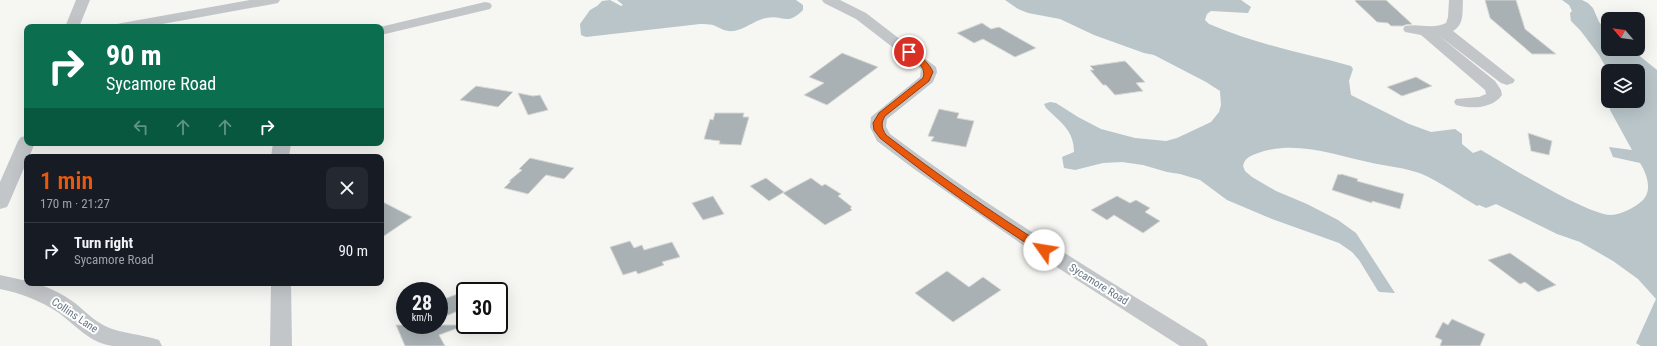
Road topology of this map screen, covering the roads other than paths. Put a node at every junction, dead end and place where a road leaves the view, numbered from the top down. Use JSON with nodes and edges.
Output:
{"nodes":[{"id":1,"x":82,"y":0,"type":"edge"},
{"id":2,"x":273,"y":0,"type":"edge"},
{"id":3,"x":829,"y":0,"type":"edge"},
{"id":4,"x":1456,"y":0,"type":"edge"},
{"id":5,"x":485,"y":6,"type":"dead end"},
{"id":6,"x":73,"y":24,"type":"edge"},
{"id":7,"x":140,"y":24,"type":"edge"},
{"id":8,"x":1442,"y":29,"type":"junction"},
{"id":9,"x":384,"y":31,"type":"edge"},
{"id":10,"x":1507,"y":80,"type":"dead end"},
{"id":11,"x":1462,"y":102,"type":"dead end"},
{"id":12,"x":25,"y":146,"type":"edge"},
{"id":13,"x":0,"y":203,"type":"edge"},
{"id":14,"x":0,"y":282,"type":"edge"},
{"id":15,"x":281,"y":286,"type":"edge"},
{"id":16,"x":151,"y":346,"type":"edge"},
{"id":17,"x":281,"y":346,"type":"edge"},
{"id":18,"x":1197,"y":346,"type":"edge"}],
"edges":[{"from":1,"to":6,"type":"street"},
{"from":2,"to":7,"type":"street"},
{"from":3,"to":18,"type":"street","name":"Sycamore Road"},
{"from":4,"to":8,"type":"street"},
{"from":5,"to":9,"type":"street"},
{"from":8,"to":10,"type":"street"},
{"from":8,"to":11,"type":"street"},
{"from":12,"to":13,"type":"street"},
{"from":14,"to":16,"type":"street","name":"Collins Lane"},
{"from":15,"to":17,"type":"street"}]}
